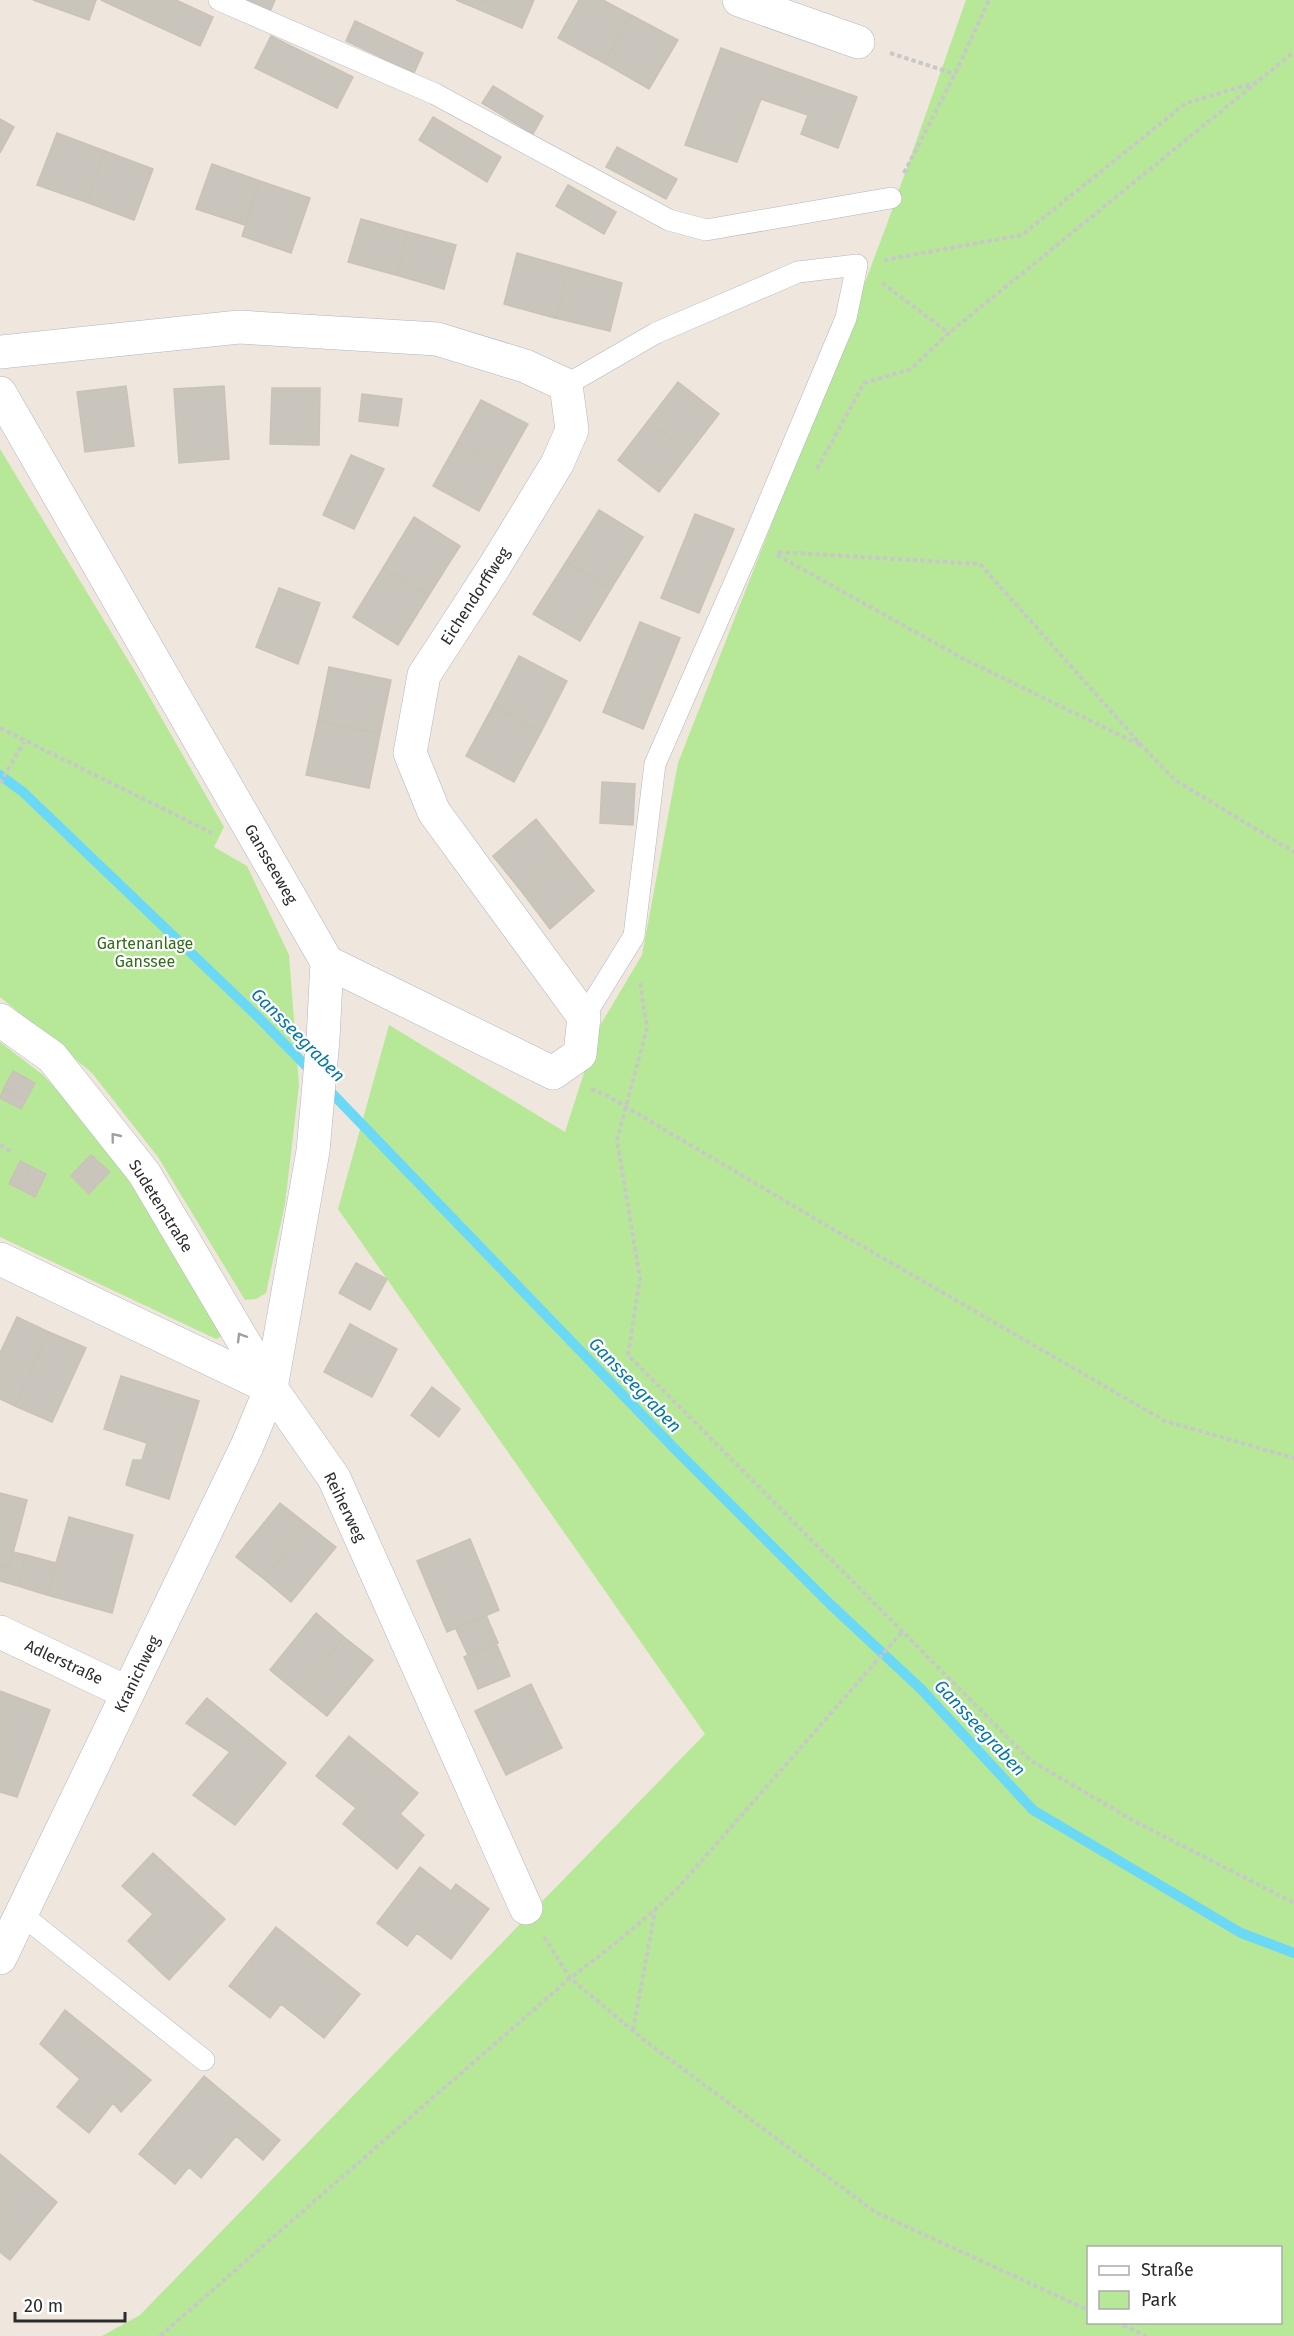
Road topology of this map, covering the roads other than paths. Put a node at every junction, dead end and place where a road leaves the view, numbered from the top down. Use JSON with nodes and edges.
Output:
{"nodes":[{"id":1,"x":219,"y":0,"type":"edge"},
{"id":2,"x":739,"y":0,"type":"edge"},
{"id":3,"x":858,"y":42,"type":"road end"},
{"id":4,"x":891,"y":198,"type":"road end"},
{"id":5,"x":0,"y":352,"type":"edge"},
{"id":6,"x":566,"y":385,"type":"junction"},
{"id":7,"x":0,"y":393,"type":"edge"},
{"id":8,"x":327,"y":962,"type":"junction"},
{"id":9,"x":584,"y":1017,"type":"junction"},
{"id":10,"x":0,"y":1020,"type":"edge"},
{"id":11,"x":0,"y":1259,"type":"edge"},
{"id":12,"x":271,"y":1388,"type":"junction"},
{"id":13,"x":0,"y":1632,"type":"edge"},
{"id":14,"x":128,"y":1693,"type":"junction"},
{"id":15,"x":526,"y":1908,"type":"road end"},
{"id":16,"x":21,"y":1914,"type":"junction"},
{"id":17,"x":0,"y":1958,"type":"edge"},
{"id":18,"x":204,"y":2060,"type":"dead end"}],
"edges":[{"from":1,"to":4,"type":"lane"},
{"from":2,"to":3,"type":"street"},
{"from":5,"to":6,"type":"street"},
{"from":6,"to":9,"type":"street","name":"Eichendorffweg"},
{"from":6,"to":9,"type":"lane"},
{"from":7,"to":8,"type":"street","name":"Gansseeweg"},
{"from":8,"to":9,"type":"street"},
{"from":8,"to":12,"type":"street"},
{"from":12,"to":10,"type":"street","name":"Sudetenstraße","one_way":true},
{"from":11,"to":12,"type":"street","name":"Reiherweg"},
{"from":12,"to":14,"type":"street","name":"Kranichweg"},
{"from":12,"to":15,"type":"street","name":"Reiherweg"},
{"from":13,"to":14,"type":"street","name":"Adlerstraße"},
{"from":14,"to":16,"type":"street","name":"Kranichweg"},
{"from":16,"to":17,"type":"street","name":"Kranichweg"},
{"from":16,"to":18,"type":"lane"}]}
